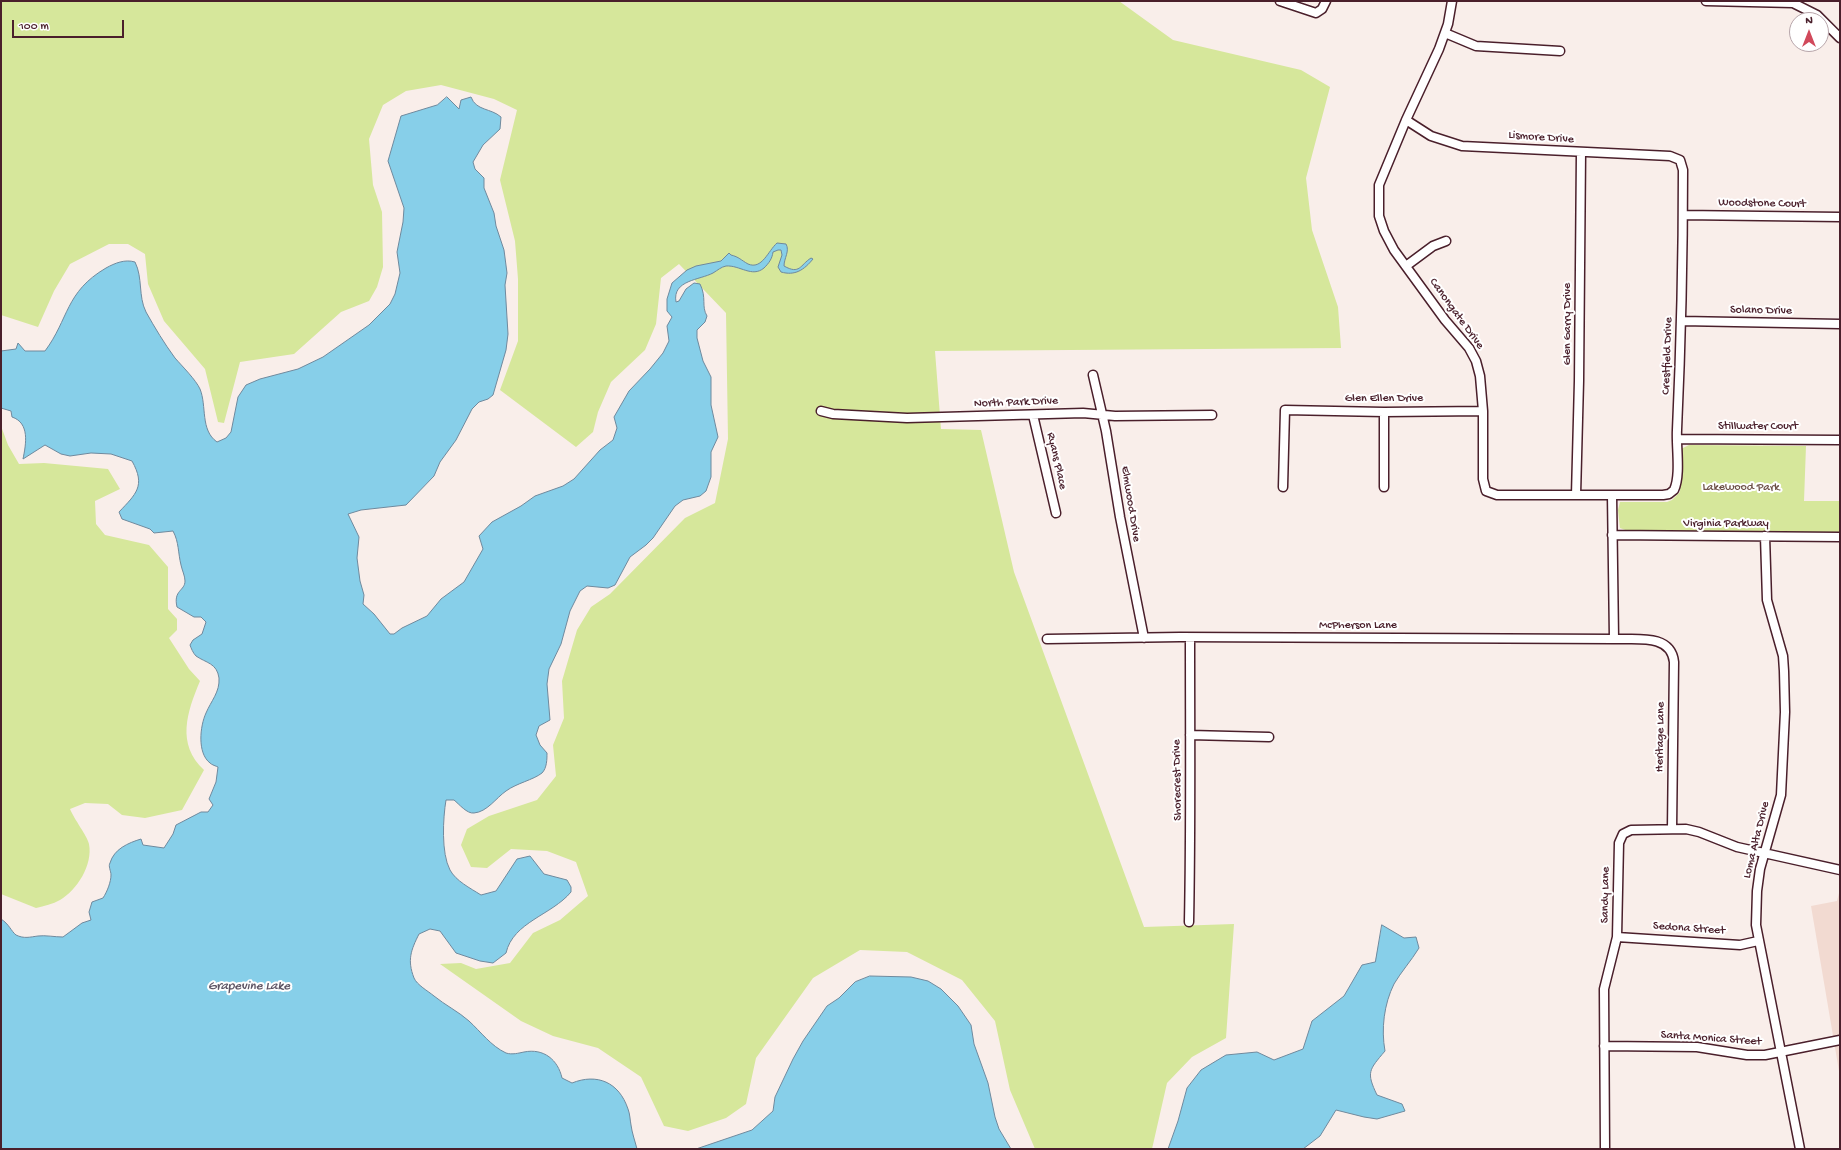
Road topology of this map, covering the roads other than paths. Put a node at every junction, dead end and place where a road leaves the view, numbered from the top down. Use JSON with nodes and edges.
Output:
{"nodes":[{"id":1,"x":1280,"y":1,"type":"edge"},
{"id":2,"x":1326,"y":1,"type":"edge"},
{"id":3,"x":1452,"y":1,"type":"edge"},
{"id":4,"x":1706,"y":1,"type":"edge"},
{"id":5,"x":1753,"y":1,"type":"edge"},
{"id":6,"x":1445,"y":33,"type":"junction"},
{"id":7,"x":1840,"y":38,"type":"edge"},
{"id":8,"x":1560,"y":51,"type":"dead end"},
{"id":9,"x":1406,"y":120,"type":"junction"},
{"id":10,"x":1581,"y":152,"type":"junction"},
{"id":11,"x":1680,"y":160,"type":"joint"},
{"id":12,"x":1683,"y":215,"type":"junction"},
{"id":13,"x":1840,"y":217,"type":"edge"},
{"id":14,"x":1446,"y":242,"type":"dead end"},
{"id":15,"x":1406,"y":266,"type":"junction"},
{"id":16,"x":1682,"y":321,"type":"junction"},
{"id":17,"x":1840,"y":324,"type":"edge"},
{"id":18,"x":1093,"y":375,"type":"dead end"},
{"id":19,"x":821,"y":411,"type":"dead end"},
{"id":20,"x":1483,"y":411,"type":"junction"},
{"id":21,"x":1384,"y":412,"type":"junction"},
{"id":22,"x":1033,"y":415,"type":"junction"},
{"id":23,"x":1102,"y":415,"type":"junction"},
{"id":24,"x":1212,"y":415,"type":"dead end"},
{"id":25,"x":1677,"y":439,"type":"junction"},
{"id":26,"x":1840,"y":440,"type":"edge"},
{"id":27,"x":1283,"y":487,"type":"dead end"},
{"id":28,"x":1384,"y":487,"type":"dead end"},
{"id":29,"x":1576,"y":495,"type":"junction"},
{"id":30,"x":1612,"y":496,"type":"junction"},
{"id":31,"x":1056,"y":513,"type":"dead end"},
{"id":32,"x":1612,"y":535,"type":"junction"},
{"id":33,"x":1765,"y":536,"type":"junction"},
{"id":34,"x":1840,"y":537,"type":"edge"},
{"id":35,"x":1144,"y":638,"type":"junction"},
{"id":36,"x":1190,"y":638,"type":"junction"},
{"id":37,"x":1047,"y":639,"type":"dead end"},
{"id":38,"x":1614,"y":639,"type":"junction"},
{"id":39,"x":1669,"y":646,"type":"joint"},
{"id":40,"x":1190,"y":735,"type":"junction"},
{"id":41,"x":1269,"y":737,"type":"dead end"},
{"id":42,"x":1672,"y":829,"type":"junction"},
{"id":43,"x":1765,"y":853,"type":"junction"},
{"id":44,"x":1811,"y":862,"type":"junction"},
{"id":45,"x":1840,"y":863,"type":"edge"},
{"id":46,"x":1840,"y":870,"type":"edge"},
{"id":47,"x":1189,"y":922,"type":"dead end"},
{"id":48,"x":1617,"y":937,"type":"junction"},
{"id":49,"x":1758,"y":941,"type":"junction"},
{"id":50,"x":1840,"y":1040,"type":"edge"},
{"id":51,"x":1604,"y":1046,"type":"junction"},
{"id":52,"x":1780,"y":1051,"type":"junction"},
{"id":53,"x":1605,"y":1149,"type":"edge"},
{"id":54,"x":1800,"y":1149,"type":"edge"}],
"edges":[{"from":1,"to":2,"type":"street"},
{"from":3,"to":6,"type":"street","name":"Canongate Drive"},
{"from":4,"to":5,"type":"street"},
{"from":5,"to":7,"type":"street"},
{"from":6,"to":8,"type":"street"},
{"from":6,"to":9,"type":"street","name":"Canongate Drive"},
{"from":9,"to":10,"type":"street","name":"Lismore Drive"},
{"from":9,"to":15,"type":"street","name":"Canongate Drive"},
{"from":10,"to":11,"type":"street","name":"Lismore Drive"},
{"from":10,"to":29,"type":"street","name":"Glen Garry Drive"},
{"from":11,"to":12,"type":"street","name":"Crestfield Drive"},
{"from":12,"to":13,"type":"street","name":"Woodstone Court"},
{"from":12,"to":16,"type":"street","name":"Crestfield Drive"},
{"from":14,"to":15,"type":"street"},
{"from":15,"to":20,"type":"street","name":"Canongate Drive"},
{"from":16,"to":17,"type":"street","name":"Solano Drive"},
{"from":16,"to":25,"type":"street","name":"Crestfield Drive"},
{"from":18,"to":23,"type":"street","name":"Elmwood Drive"},
{"from":19,"to":22,"type":"street","name":"North Park Drive"},
{"from":20,"to":21,"type":"street","name":"Glen Ellen Drive"},
{"from":20,"to":29,"type":"street","name":"Canongate Drive"},
{"from":21,"to":27,"type":"street","name":"Glen Ellen Drive"},
{"from":21,"to":28,"type":"street"},
{"from":22,"to":23,"type":"street","name":"North Park Drive"},
{"from":22,"to":31,"type":"street","name":"Ryans Place"},
{"from":23,"to":24,"type":"street","name":"North Park Drive"},
{"from":23,"to":35,"type":"street","name":"Elmwood Drive"},
{"from":25,"to":26,"type":"street","name":"Stillwater Court"},
{"from":25,"to":30,"type":"street","name":"Crestfield Drive"},
{"from":29,"to":30,"type":"street","name":"Canongate Drive"},
{"from":30,"to":32,"type":"street"},
{"from":32,"to":33,"type":"street","name":"Virginia Parkway"},
{"from":32,"to":38,"type":"street"},
{"from":33,"to":34,"type":"street","name":"Virginia Parkway"},
{"from":33,"to":43,"type":"street","name":"Loma Alta Drive"},
{"from":35,"to":36,"type":"street","name":"McPherson Lane"},
{"from":35,"to":37,"type":"street","name":"McPherson Lane"},
{"from":36,"to":38,"type":"street","name":"McPherson Lane"},
{"from":36,"to":40,"type":"street","name":"Shorecrest Drive"},
{"from":38,"to":39,"type":"street","name":"McPherson Lane"},
{"from":39,"to":42,"type":"street","name":"Heritage Lane"},
{"from":40,"to":41,"type":"street"},
{"from":40,"to":47,"type":"street","name":"Shorecrest Drive"},
{"from":42,"to":43,"type":"street","name":"Sandy Lane"},
{"from":42,"to":48,"type":"street","name":"Sandy Lane"},
{"from":43,"to":44,"type":"street","name":"Sandy Lane"},
{"from":43,"to":49,"type":"street","name":"Loma Alta Drive"},
{"from":44,"to":45,"type":"street","name":"Sandy Lane"},
{"from":44,"to":46,"type":"street","name":"Sandy Lane"},
{"from":48,"to":49,"type":"street","name":"Sedona Street"},
{"from":48,"to":51,"type":"street","name":"Sandy Lane"},
{"from":49,"to":52,"type":"street","name":"Loma Alta Drive"},
{"from":50,"to":52,"type":"street","name":"Santa Monica Street"},
{"from":51,"to":52,"type":"street","name":"Santa Monica Street"},
{"from":51,"to":53,"type":"street","name":"Sandy Lane"},
{"from":52,"to":54,"type":"street","name":"Loma Alta Drive"}]}
